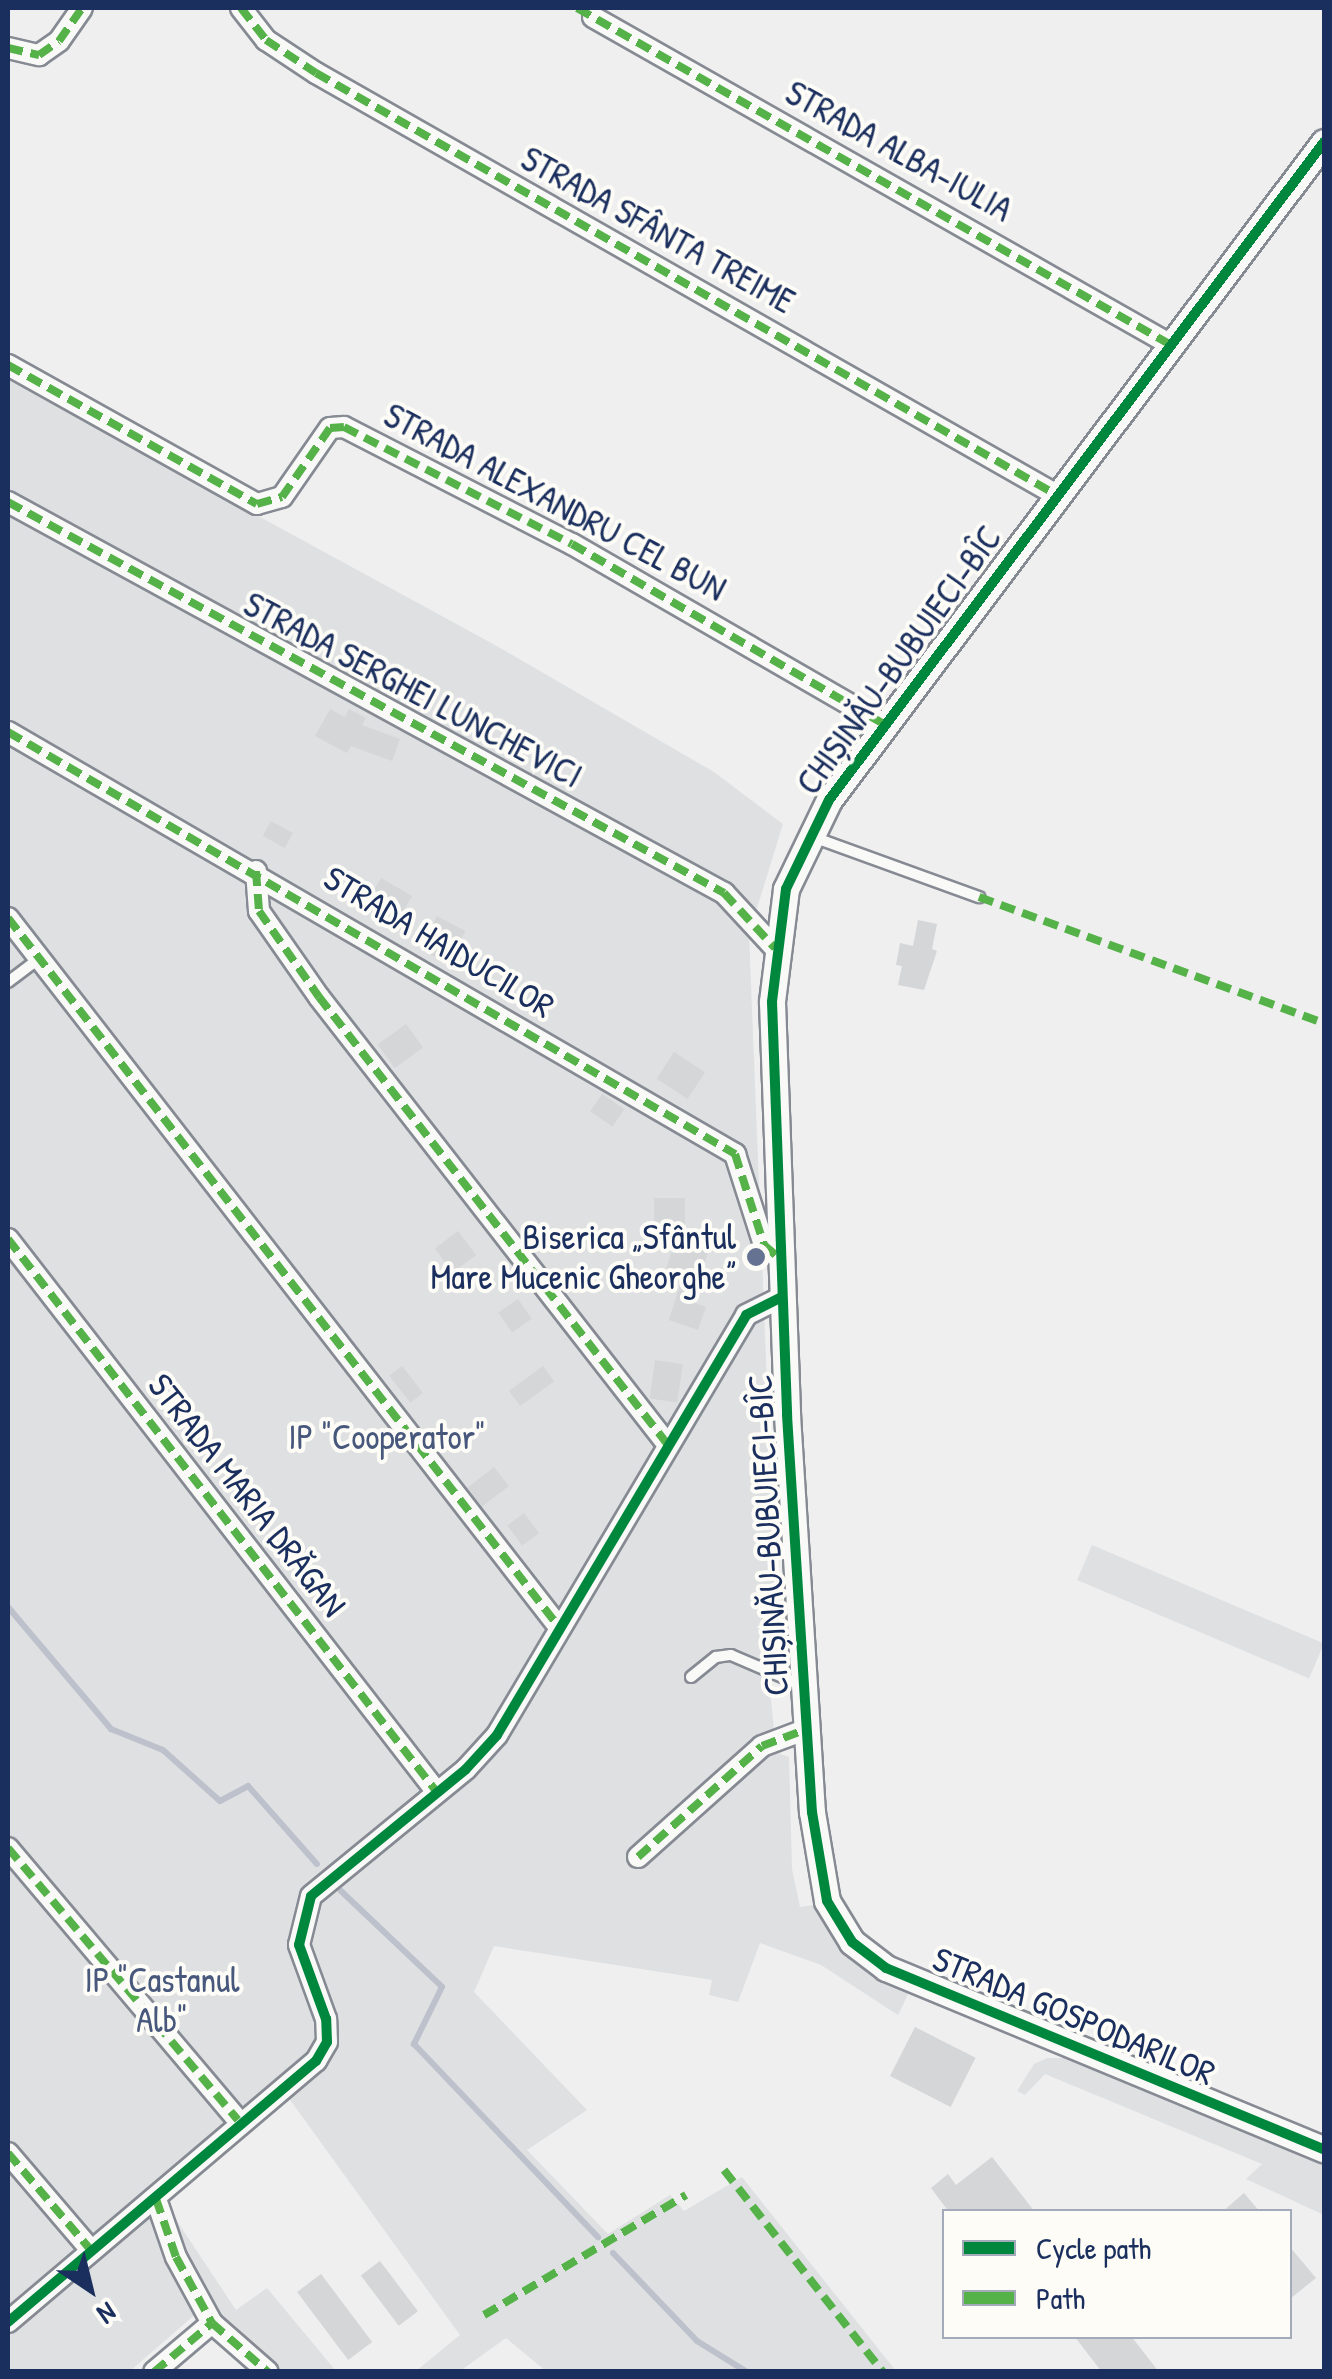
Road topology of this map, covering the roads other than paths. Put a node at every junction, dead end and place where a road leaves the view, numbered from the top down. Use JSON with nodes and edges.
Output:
{"nodes":[{"id":1,"x":82,"y":8,"type":"edge"},
{"id":2,"x":241,"y":8,"type":"edge"},
{"id":3,"x":593,"y":17,"type":"dead end"},
{"id":4,"x":8,"y":48,"type":"edge"},
{"id":5,"x":1324,"y":142,"type":"edge"},
{"id":6,"x":1171,"y":345,"type":"junction"},
{"id":7,"x":8,"y":365,"type":"edge"},
{"id":8,"x":1055,"y":494,"type":"junction"},
{"id":9,"x":8,"y":502,"type":"edge"},
{"id":10,"x":882,"y":723,"type":"junction"},
{"id":11,"x":8,"y":732,"type":"edge"},
{"id":12,"x":808,"y":835,"type":"junction"},
{"id":13,"x":256,"y":871,"type":"junction"},
{"id":14,"x":980,"y":897,"type":"dead end"},
{"id":15,"x":8,"y":918,"type":"edge"},
{"id":16,"x":776,"y":948,"type":"junction"},
{"id":17,"x":39,"y":959,"type":"junction"},
{"id":18,"x":8,"y":982,"type":"edge"},
{"id":19,"x":8,"y":1239,"type":"edge"},
{"id":20,"x":779,"y":1258,"type":"junction"},
{"id":21,"x":782,"y":1296,"type":"junction"},
{"id":22,"x":668,"y":1445,"type":"junction"},
{"id":23,"x":559,"y":1628,"type":"junction"},
{"id":24,"x":691,"y":1677,"type":"dead end"},
{"id":25,"x":805,"y":1687,"type":"junction"},
{"id":26,"x":807,"y":1729,"type":"junction"},
{"id":27,"x":436,"y":1791,"type":"junction"},
{"id":28,"x":8,"y":1848,"type":"edge"},
{"id":29,"x":638,"y":1857,"type":"dead end"},
{"id":30,"x":827,"y":1902,"type":"joint"},
{"id":31,"x":238,"y":2120,"type":"junction"},
{"id":32,"x":1324,"y":2149,"type":"edge"},
{"id":33,"x":8,"y":2153,"type":"edge"},
{"id":34,"x":156,"y":2200,"type":"junction"},
{"id":35,"x":89,"y":2248,"type":"junction"},
{"id":36,"x":8,"y":2322,"type":"edge"},
{"id":37,"x":212,"y":2323,"type":"junction"},
{"id":38,"x":154,"y":2372,"type":"edge"},
{"id":39,"x":268,"y":2372,"type":"edge"}],
"edges":[{"from":1,"to":4,"type":"street"},
{"from":2,"to":8,"type":"street","name":"STRADA SFÂNTA TREIME"},
{"from":3,"to":6,"type":"street","name":"STRADA ALBA-IULIA"},
{"from":5,"to":6,"type":"street","name":"CHIȘINĂU-BUBUIECI-BÎC"},
{"from":6,"to":8,"type":"street","name":"CHIȘINĂU-BUBUIECI-BÎC"},
{"from":7,"to":10,"type":"street","name":"STRADA ALEXANDRU CEL BUN"},
{"from":8,"to":10,"type":"street","name":"CHIȘINĂU-BUBUIECI-BÎC"},
{"from":9,"to":16,"type":"street","name":"STRADA SERGHEI LUNCHEVICI"},
{"from":10,"to":12,"type":"street","name":"CHIȘINĂU-BUBUIECI-BÎC"},
{"from":11,"to":13,"type":"street","name":"STRADA HAIDUCILOR"},
{"from":12,"to":14,"type":"lane"},
{"from":12,"to":16,"type":"street","name":"CHIȘINĂU-BUBUIECI-BÎC"},
{"from":13,"to":20,"type":"street","name":"STRADA HAIDUCILOR"},
{"from":13,"to":22,"type":"street"},
{"from":15,"to":17,"type":"street"},
{"from":16,"to":20,"type":"street","name":"CHIȘINĂU-BUBUIECI-BÎC"},
{"from":17,"to":18,"type":"lane"},
{"from":17,"to":23,"type":"street"},
{"from":19,"to":27,"type":"street","name":"STRADA MARIA DRĂGAN"},
{"from":20,"to":21,"type":"street","name":"CHIȘINĂU-BUBUIECI-BÎC"},
{"from":21,"to":22,"type":"street"},
{"from":21,"to":25,"type":"street","name":"CHIȘINĂU-BUBUIECI-BÎC"},
{"from":22,"to":23,"type":"street"},
{"from":23,"to":27,"type":"street"},
{"from":24,"to":25,"type":"lane"},
{"from":25,"to":26,"type":"street","name":"CHIȘINĂU-BUBUIECI-BÎC"},
{"from":26,"to":29,"type":"street"},
{"from":26,"to":30,"type":"street","name":"CHIȘINĂU-BUBUIECI-BÎC"},
{"from":27,"to":31,"type":"street"},
{"from":28,"to":31,"type":"street"},
{"from":30,"to":32,"type":"street","name":"STRADA GOSPODARILOR"},
{"from":31,"to":34,"type":"street"},
{"from":33,"to":35,"type":"street"},
{"from":34,"to":35,"type":"street"},
{"from":34,"to":37,"type":"street"},
{"from":35,"to":36,"type":"street"},
{"from":37,"to":38,"type":"street"},
{"from":37,"to":39,"type":"street"}]}
